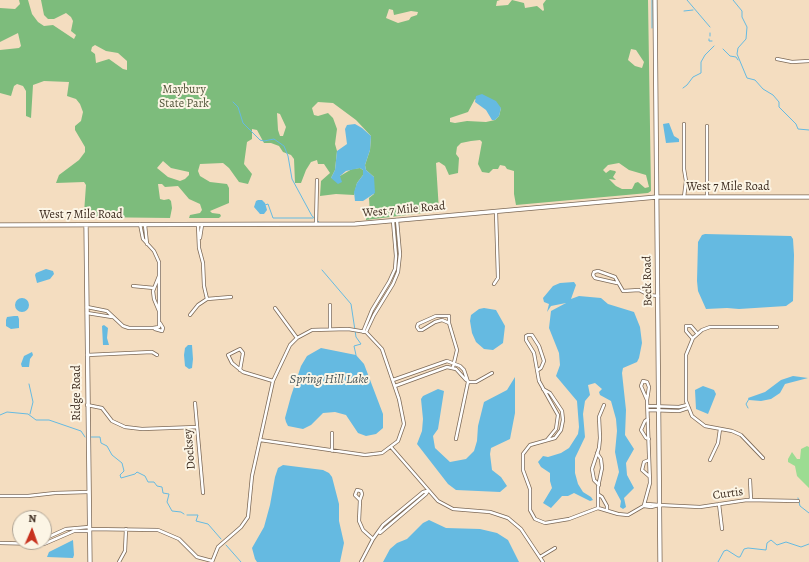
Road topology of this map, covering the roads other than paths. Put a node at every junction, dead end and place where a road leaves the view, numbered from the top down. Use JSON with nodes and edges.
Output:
{"nodes":[{"id":1,"x":655,"y":0,"type":"edge"},
{"id":2,"x":777,"y":59,"type":"dead end"},
{"id":3,"x":809,"y":61,"type":"edge"},
{"id":4,"x":684,"y":124,"type":"dead end"},
{"id":5,"x":707,"y":126,"type":"dead end"},
{"id":6,"x":317,"y":180,"type":"dead end"},
{"id":7,"x":657,"y":197,"type":"junction"},
{"id":8,"x":684,"y":197,"type":"junction"},
{"id":9,"x":707,"y":197,"type":"junction"},
{"id":10,"x":809,"y":197,"type":"edge"},
{"id":11,"x":496,"y":212,"type":"junction"},
{"id":12,"x":395,"y":220,"type":"junction"},
{"id":13,"x":140,"y":224,"type":"junction"},
{"id":14,"x":145,"y":224,"type":"junction"},
{"id":15,"x":200,"y":224,"type":"junction"},
{"id":16,"x":316,"y":224,"type":"junction"},
{"id":17,"x":0,"y":225,"type":"edge"},
{"id":18,"x":86,"y":225,"type":"junction"},
{"id":19,"x":147,"y":244,"type":"junction"},
{"id":20,"x":396,"y":250,"type":"junction"},
{"id":21,"x":400,"y":250,"type":"junction"},
{"id":22,"x":160,"y":275,"type":"junction"},
{"id":23,"x":393,"y":275,"type":"junction"},
{"id":24,"x":397,"y":277,"type":"junction"},
{"id":25,"x":618,"y":283,"type":"junction"},
{"id":26,"x":494,"y":284,"type":"dead end"},
{"id":27,"x":133,"y":286,"type":"dead end"},
{"id":28,"x":154,"y":288,"type":"junction"},
{"id":29,"x":159,"y":288,"type":"junction"},
{"id":30,"x":658,"y":296,"type":"junction"},
{"id":31,"x":231,"y":297,"type":"dead end"},
{"id":32,"x":207,"y":299,"type":"junction"},
{"id":33,"x":378,"y":302,"type":"junction"},
{"id":34,"x":381,"y":304,"type":"junction"},
{"id":35,"x":330,"y":305,"type":"dead end"},
{"id":36,"x":87,"y":308,"type":"junction"},
{"id":37,"x":275,"y":308,"type":"dead end"},
{"id":38,"x":87,"y":313,"type":"junction"},
{"id":39,"x":160,"y":314,"type":"junction"},
{"id":40,"x":190,"y":315,"type":"dead end"},
{"id":41,"x":113,"y":317,"type":"junction"},
{"id":42,"x":449,"y":323,"type":"junction"},
{"id":43,"x":777,"y":328,"type":"dead end"},
{"id":44,"x":330,"y":329,"type":"junction"},
{"id":45,"x":365,"y":332,"type":"junction"},
{"id":46,"x":697,"y":333,"type":"junction"},
{"id":47,"x":297,"y":338,"type":"junction"},
{"id":48,"x":692,"y":338,"type":"junction"},
{"id":49,"x":87,"y":355,"type":"junction"},
{"id":50,"x":157,"y":355,"type":"dead end"},
{"id":51,"x":454,"y":362,"type":"junction"},
{"id":52,"x":430,"y":367,"type":"junction"},
{"id":53,"x":453,"y":367,"type":"junction"},
{"id":54,"x":240,"y":370,"type":"junction"},
{"id":55,"x":538,"y":370,"type":"junction"},
{"id":56,"x":417,"y":372,"type":"junction"},
{"id":57,"x":432,"y":372,"type":"junction"},
{"id":58,"x":492,"y":374,"type":"dead end"},
{"id":59,"x":418,"y":377,"type":"junction"},
{"id":60,"x":393,"y":380,"type":"junction"},
{"id":61,"x":273,"y":381,"type":"junction"},
{"id":62,"x":468,"y":382,"type":"junction"},
{"id":63,"x":395,"y":386,"type":"junction"},
{"id":64,"x":543,"y":389,"type":"junction"},
{"id":65,"x":647,"y":400,"type":"junction"},
{"id":66,"x":195,"y":403,"type":"dead end"},
{"id":67,"x":87,"y":405,"type":"junction"},
{"id":68,"x":604,"y":405,"type":"dead end"},
{"id":69,"x":647,"y":406,"type":"junction"},
{"id":70,"x":687,"y":407,"type":"junction"},
{"id":71,"x":659,"y":408,"type":"junction"},
{"id":72,"x":648,"y":410,"type":"junction"},
{"id":73,"x":648,"y":419,"type":"junction"},
{"id":74,"x":558,"y":420,"type":"junction"},
{"id":75,"x":563,"y":420,"type":"junction"},
{"id":76,"x":196,"y":427,"type":"junction"},
{"id":77,"x":720,"y":430,"type":"junction"},
{"id":78,"x":332,"y":433,"type":"dead end"},
{"id":79,"x":456,"y":439,"type":"dead end"},
{"id":80,"x":649,"y":439,"type":"junction"},
{"id":81,"x":260,"y":440,"type":"junction"},
{"id":82,"x":547,"y":440,"type":"junction"},
{"id":83,"x":391,"y":447,"type":"junction"},
{"id":84,"x":332,"y":451,"type":"junction"},
{"id":85,"x":597,"y":453,"type":"junction"},
{"id":86,"x":763,"y":458,"type":"dead end"},
{"id":87,"x":649,"y":460,"type":"junction"},
{"id":88,"x":710,"y":460,"type":"dead end"},
{"id":89,"x":650,"y":477,"type":"junction"},
{"id":90,"x":750,"y":480,"type":"dead end"},
{"id":91,"x":599,"y":485,"type":"junction"},
{"id":92,"x":428,"y":491,"type":"junction"},
{"id":93,"x":88,"y":492,"type":"junction"},
{"id":94,"x":202,"y":493,"type":"dead end"},
{"id":95,"x":598,"y":495,"type":"junction"},
{"id":96,"x":0,"y":496,"type":"edge"},
{"id":97,"x":360,"y":500,"type":"dead end"},
{"id":98,"x":751,"y":500,"type":"junction"},
{"id":99,"x":798,"y":501,"type":"dead end"},
{"id":100,"x":719,"y":504,"type":"junction"},
{"id":101,"x":644,"y":505,"type":"junction"},
{"id":102,"x":659,"y":506,"type":"junction"},
{"id":103,"x":598,"y":508,"type":"junction"},
{"id":104,"x":607,"y":510,"type":"junction"},
{"id":105,"x":90,"y":529,"type":"junction"},
{"id":106,"x":126,"y":529,"type":"junction"},
{"id":107,"x":722,"y":529,"type":"dead end"},
{"id":108,"x":54,"y":535,"type":"joint"},
{"id":109,"x":56,"y":539,"type":"junction"},
{"id":110,"x":373,"y":539,"type":"junction"},
{"id":111,"x":52,"y":541,"type":"edge"},
{"id":112,"x":0,"y":543,"type":"edge"},
{"id":113,"x":12,"y":543,"type":"edge"},
{"id":114,"x":555,"y":548,"type":"dead end"},
{"id":115,"x":540,"y":557,"type":"junction"},
{"id":116,"x":90,"y":562,"type":"edge"},
{"id":117,"x":119,"y":562,"type":"edge"},
{"id":118,"x":212,"y":562,"type":"edge"},
{"id":119,"x":361,"y":562,"type":"edge"},
{"id":120,"x":543,"y":562,"type":"edge"},
{"id":121,"x":660,"y":562,"type":"edge"}],
"edges":[{"from":1,"to":7,"type":"street","name":"Beck Road"},
{"from":2,"to":3,"type":"street"},
{"from":4,"to":8,"type":"street"},
{"from":5,"to":9,"type":"street"},
{"from":6,"to":16,"type":"street"},
{"from":7,"to":8,"type":"street","name":"West 7 Mile Road"},
{"from":7,"to":11,"type":"street","name":"West 7 Mile Road"},
{"from":7,"to":30,"type":"street","name":"Beck Road"},
{"from":8,"to":9,"type":"street","name":"West 7 Mile Road"},
{"from":9,"to":10,"type":"street","name":"West 7 Mile Road"},
{"from":11,"to":12,"type":"street","name":"West 7 Mile Road"},
{"from":11,"to":26,"type":"street"},
{"from":12,"to":16,"type":"street","name":"West 7 Mile Road"},
{"from":12,"to":20,"type":"street"},
{"from":12,"to":21,"type":"street"},
{"from":13,"to":14,"type":"street","name":"West 7 Mile Road"},
{"from":13,"to":18,"type":"street","name":"West 7 Mile Road"},
{"from":13,"to":19,"type":"street"},
{"from":14,"to":15,"type":"street","name":"West 7 Mile Road"},
{"from":14,"to":19,"type":"street"},
{"from":15,"to":16,"type":"street","name":"West 7 Mile Road"},
{"from":15,"to":32,"type":"street"},
{"from":17,"to":18,"type":"street","name":"West 7 Mile Road"},
{"from":18,"to":36,"type":"street","name":"Ridge Road"},
{"from":19,"to":22,"type":"street"},
{"from":20,"to":21,"type":"street"},
{"from":20,"to":23,"type":"street"},
{"from":21,"to":24,"type":"street"},
{"from":22,"to":28,"type":"street"},
{"from":22,"to":29,"type":"street"},
{"from":23,"to":24,"type":"street"},
{"from":23,"to":33,"type":"street"},
{"from":24,"to":34,"type":"street"},
{"from":25,"to":25,"type":"street"},
{"from":25,"to":30,"type":"street"},
{"from":27,"to":28,"type":"street"},
{"from":28,"to":29,"type":"street"},
{"from":28,"to":39,"type":"street"},
{"from":29,"to":39,"type":"street"},
{"from":30,"to":71,"type":"street","name":"Beck Road"},
{"from":31,"to":32,"type":"street"},
{"from":32,"to":40,"type":"street"},
{"from":33,"to":34,"type":"street"},
{"from":33,"to":45,"type":"street"},
{"from":34,"to":45,"type":"street"},
{"from":35,"to":44,"type":"street"},
{"from":36,"to":38,"type":"street","name":"Ridge Road"},
{"from":36,"to":41,"type":"street"},
{"from":37,"to":47,"type":"street"},
{"from":38,"to":41,"type":"street"},
{"from":38,"to":49,"type":"street","name":"Ridge Road"},
{"from":39,"to":41,"type":"street"},
{"from":42,"to":42,"type":"street"},
{"from":42,"to":51,"type":"street"},
{"from":43,"to":46,"type":"street"},
{"from":44,"to":45,"type":"street"},
{"from":44,"to":47,"type":"street"},
{"from":45,"to":60,"type":"street"},
{"from":46,"to":48,"type":"street"},
{"from":46,"to":48,"type":"street"},
{"from":47,"to":61,"type":"street"},
{"from":48,"to":70,"type":"street"},
{"from":49,"to":50,"type":"street"},
{"from":49,"to":67,"type":"street","name":"Ridge Road"},
{"from":51,"to":52,"type":"street"},
{"from":51,"to":53,"type":"street"},
{"from":51,"to":62,"type":"street"},
{"from":52,"to":56,"type":"street"},
{"from":52,"to":57,"type":"street"},
{"from":53,"to":57,"type":"street"},
{"from":53,"to":62,"type":"street"},
{"from":54,"to":54,"type":"street"},
{"from":54,"to":61,"type":"street"},
{"from":55,"to":55,"type":"street"},
{"from":55,"to":64,"type":"street"},
{"from":56,"to":59,"type":"street"},
{"from":56,"to":60,"type":"street"},
{"from":57,"to":59,"type":"street"},
{"from":58,"to":62,"type":"street"},
{"from":59,"to":63,"type":"street"},
{"from":60,"to":63,"type":"street"},
{"from":61,"to":81,"type":"street"},
{"from":62,"to":79,"type":"street"},
{"from":63,"to":83,"type":"street"},
{"from":64,"to":74,"type":"street"},
{"from":64,"to":75,"type":"street"},
{"from":65,"to":65,"type":"street"},
{"from":65,"to":69,"type":"street"},
{"from":66,"to":76,"type":"street","name":"Docksey"},
{"from":67,"to":76,"type":"street"},
{"from":67,"to":93,"type":"street","name":"Ridge Road"},
{"from":68,"to":85,"type":"street"},
{"from":69,"to":71,"type":"street"},
{"from":69,"to":72,"type":"street"},
{"from":70,"to":71,"type":"street"},
{"from":70,"to":77,"type":"street"},
{"from":71,"to":72,"type":"street"},
{"from":71,"to":102,"type":"street","name":"Beck Road"},
{"from":72,"to":73,"type":"street"},
{"from":73,"to":80,"type":"street"},
{"from":73,"to":80,"type":"street"},
{"from":74,"to":75,"type":"street"},
{"from":74,"to":82,"type":"street"},
{"from":75,"to":82,"type":"street"},
{"from":76,"to":94,"type":"street","name":"Docksey"},
{"from":77,"to":86,"type":"street"},
{"from":77,"to":88,"type":"street"},
{"from":78,"to":84,"type":"street"},
{"from":80,"to":87,"type":"street"},
{"from":81,"to":84,"type":"street"},
{"from":81,"to":118,"type":"street"},
{"from":82,"to":103,"type":"street"},
{"from":83,"to":84,"type":"street"},
{"from":83,"to":92,"type":"street"},
{"from":85,"to":91,"type":"street"},
{"from":85,"to":91,"type":"street"},
{"from":87,"to":89,"type":"street"},
{"from":87,"to":89,"type":"street"},
{"from":89,"to":101,"type":"street"},
{"from":90,"to":98,"type":"street"},
{"from":91,"to":95,"type":"street"},
{"from":92,"to":110,"type":"street"},
{"from":92,"to":115,"type":"street"},
{"from":93,"to":96,"type":"street"},
{"from":93,"to":105,"type":"street","name":"Ridge Road"},
{"from":95,"to":103,"type":"street"},
{"from":95,"to":104,"type":"street"},
{"from":97,"to":110,"type":"street"},
{"from":98,"to":99,"type":"street","name":"Curtis"},
{"from":98,"to":100,"type":"street","name":"Curtis"},
{"from":100,"to":102,"type":"street","name":"Curtis"},
{"from":100,"to":107,"type":"street"},
{"from":101,"to":102,"type":"street","name":"Curtis"},
{"from":101,"to":104,"type":"street"},
{"from":102,"to":121,"type":"street","name":"Beck Road"},
{"from":103,"to":104,"type":"street"},
{"from":105,"to":106,"type":"street"},
{"from":105,"to":108,"type":"street"},
{"from":105,"to":109,"type":"street"},
{"from":105,"to":116,"type":"street","name":"Ridge Road"},
{"from":106,"to":117,"type":"street"},
{"from":106,"to":118,"type":"street"},
{"from":108,"to":109,"type":"street"},
{"from":109,"to":111,"type":"street"},
{"from":110,"to":119,"type":"street"},
{"from":112,"to":113,"type":"street"},
{"from":114,"to":115,"type":"street"},
{"from":115,"to":120,"type":"street"}]}
